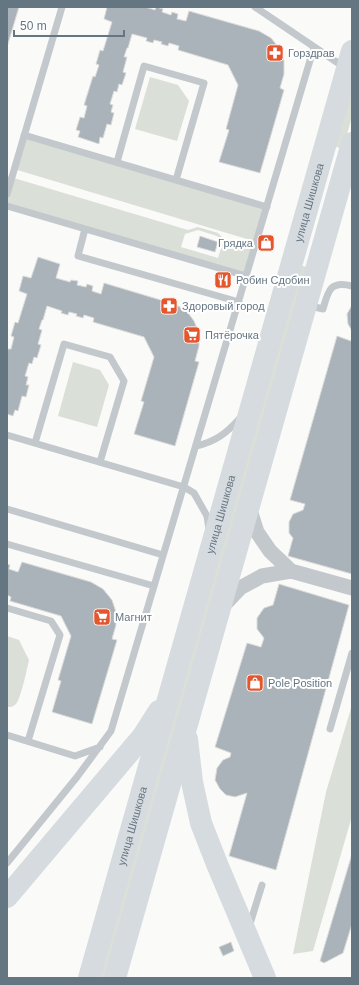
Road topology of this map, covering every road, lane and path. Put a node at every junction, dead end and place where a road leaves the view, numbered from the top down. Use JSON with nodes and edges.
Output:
{"nodes":[{"id":1,"x":62,"y":7,"type":"edge"},
{"id":2,"x":255,"y":7,"type":"edge"},
{"id":3,"x":314,"y":47,"type":"junction"},
{"id":4,"x":349,"y":60,"type":"edge"},
{"id":5,"x":24,"y":135,"type":"junction"},
{"id":6,"x":323,"y":153,"type":"junction"},
{"id":7,"x":349,"y":161,"type":"edge"},
{"id":8,"x":117,"y":162,"type":"junction"},
{"id":9,"x":176,"y":180,"type":"junction"},
{"id":10,"x":7,"y":194,"type":"edge"},
{"id":11,"x":7,"y":206,"type":"edge"},
{"id":12,"x":267,"y":207,"type":"junction"},
{"id":13,"x":85,"y":229,"type":"junction"},
{"id":14,"x":295,"y":254,"type":"junction"},
{"id":15,"x":319,"y":261,"type":"junction"},
{"id":16,"x":246,"y":276,"type":"junction"},
{"id":17,"x":352,"y":286,"type":"edge"},
{"id":18,"x":239,"y":302,"type":"junction"},
{"id":19,"x":306,"y":304,"type":"junction"},
{"id":20,"x":253,"y":402,"type":"junction"},
{"id":21,"x":7,"y":435,"type":"edge"},
{"id":22,"x":35,"y":443,"type":"junction"},
{"id":23,"x":196,"y":446,"type":"junction"},
{"id":24,"x":100,"y":462,"type":"junction"},
{"id":25,"x":184,"y":487,"type":"junction"},
{"id":26,"x":249,"y":507,"type":"junction"},
{"id":27,"x":7,"y":509,"type":"edge"},
{"id":28,"x":7,"y":544,"type":"edge"},
{"id":29,"x":212,"y":548,"type":"junction"},
{"id":30,"x":163,"y":555,"type":"junction"},
{"id":31,"x":291,"y":571,"type":"junction"},
{"id":32,"x":154,"y":586,"type":"junction"},
{"id":33,"x":352,"y":588,"type":"edge"},
{"id":34,"x":7,"y":608,"type":"edge"},
{"id":35,"x":220,"y":609,"type":"junction"},
{"id":36,"x":352,"y":652,"type":"edge"},
{"id":37,"x":171,"y":694,"type":"junction"},
{"id":38,"x":186,"y":728,"type":"junction"},
{"id":39,"x":330,"y":729,"type":"dead end"},
{"id":40,"x":7,"y":735,"type":"edge"},
{"id":41,"x":28,"y":741,"type":"junction"},
{"id":42,"x":100,"y":747,"type":"junction"},
{"id":43,"x":7,"y":863,"type":"edge"},
{"id":44,"x":262,"y":885,"type":"dead end"},
{"id":45,"x":7,"y":897,"type":"edge"},
{"id":46,"x":247,"y":934,"type":"junction"},
{"id":47,"x":89,"y":978,"type":"edge"},
{"id":48,"x":115,"y":978,"type":"edge"},
{"id":49,"x":265,"y":978,"type":"edge"}],
"edges":[{"from":1,"to":5,"type":"lane"},
{"from":2,"to":3,"type":"lane"},
{"from":3,"to":4,"type":"lane"},
{"from":3,"to":12,"type":"lane"},
{"from":4,"to":6,"type":"main road","name":"улица Шишкова"},
{"from":5,"to":8,"type":"lane"},
{"from":5,"to":10,"type":"lane"},
{"from":6,"to":7,"type":"main road"},
{"from":6,"to":14,"type":"main road","name":"улица Шишкова"},
{"from":7,"to":15,"type":"main road"},
{"from":8,"to":9,"type":"lane"},
{"from":8,"to":9,"type":"lane"},
{"from":9,"to":12,"type":"lane"},
{"from":11,"to":13,"type":"lane"},
{"from":12,"to":16,"type":"lane"},
{"from":13,"to":16,"type":"lane"},
{"from":13,"to":18,"type":"lane"},
{"from":14,"to":15,"type":"main road"},
{"from":14,"to":20,"type":"main road","name":"улица Шишкова"},
{"from":15,"to":19,"type":"main road"},
{"from":16,"to":18,"type":"lane"},
{"from":17,"to":19,"type":"lane"},
{"from":18,"to":23,"type":"lane"},
{"from":19,"to":26,"type":"main road"},
{"from":20,"to":23,"type":"lane"},
{"from":20,"to":29,"type":"main road","name":"улица Шишкова"},
{"from":21,"to":22,"type":"lane"},
{"from":22,"to":24,"type":"lane"},
{"from":22,"to":24,"type":"lane"},
{"from":23,"to":25,"type":"lane"},
{"from":24,"to":25,"type":"lane"},
{"from":25,"to":29,"type":"lane"},
{"from":25,"to":30,"type":"lane"},
{"from":26,"to":31,"type":"street"},
{"from":26,"to":35,"type":"main road"},
{"from":27,"to":30,"type":"lane"},
{"from":28,"to":32,"type":"lane"},
{"from":29,"to":37,"type":"main road","name":"улица Шишкова"},
{"from":30,"to":32,"type":"lane"},
{"from":31,"to":33,"type":"street"},
{"from":31,"to":35,"type":"street"},
{"from":32,"to":42,"type":"lane"},
{"from":34,"to":41,"type":"lane"},
{"from":35,"to":38,"type":"main road"},
{"from":36,"to":39,"type":"lane"},
{"from":37,"to":45,"type":"main road"},
{"from":37,"to":47,"type":"main road","name":"улица Шишкова"},
{"from":38,"to":46,"type":"main road"},
{"from":38,"to":48,"type":"main road"},
{"from":40,"to":41,"type":"lane"},
{"from":41,"to":42,"type":"lane"},
{"from":42,"to":43,"type":"lane"},
{"from":44,"to":46,"type":"lane"},
{"from":46,"to":49,"type":"main road"}]}
